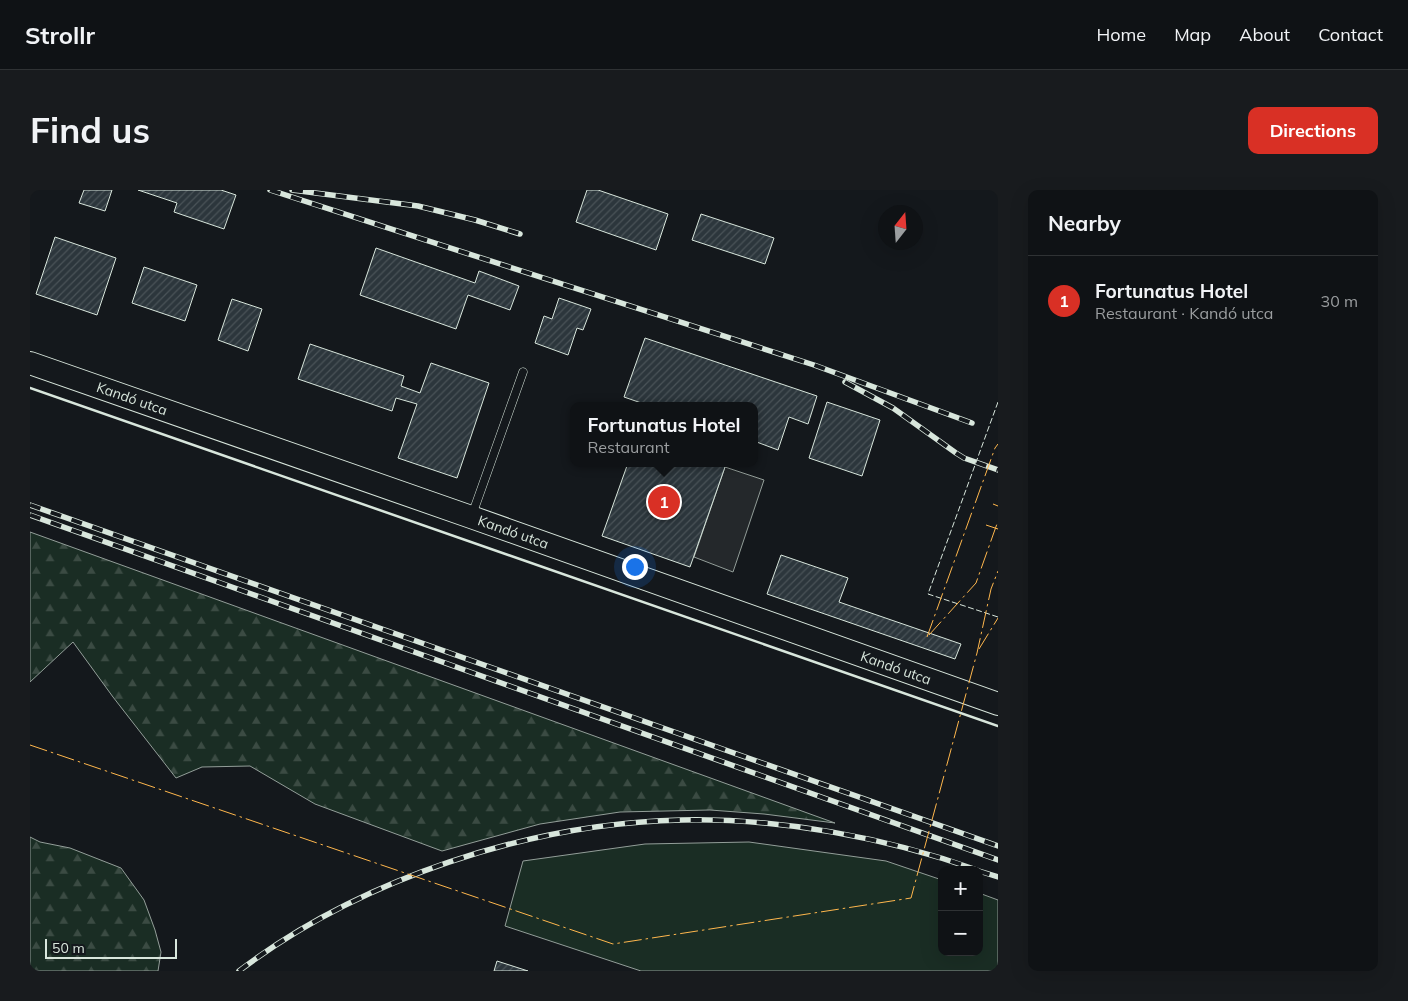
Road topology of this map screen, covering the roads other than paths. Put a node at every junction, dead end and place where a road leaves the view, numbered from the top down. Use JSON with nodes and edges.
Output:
{"nodes":[{"id":1,"x":30,"y":363,"type":"edge"},
{"id":2,"x":523,"y":372,"type":"dead end"},
{"id":3,"x":471,"y":517,"type":"junction"},
{"id":4,"x":998,"y":704,"type":"edge"}],
"edges":[{"from":1,"to":3,"type":"street","name":"Kandó utca"},
{"from":2,"to":3,"type":"lane"},
{"from":3,"to":4,"type":"street","name":"Kandó utca"}]}
